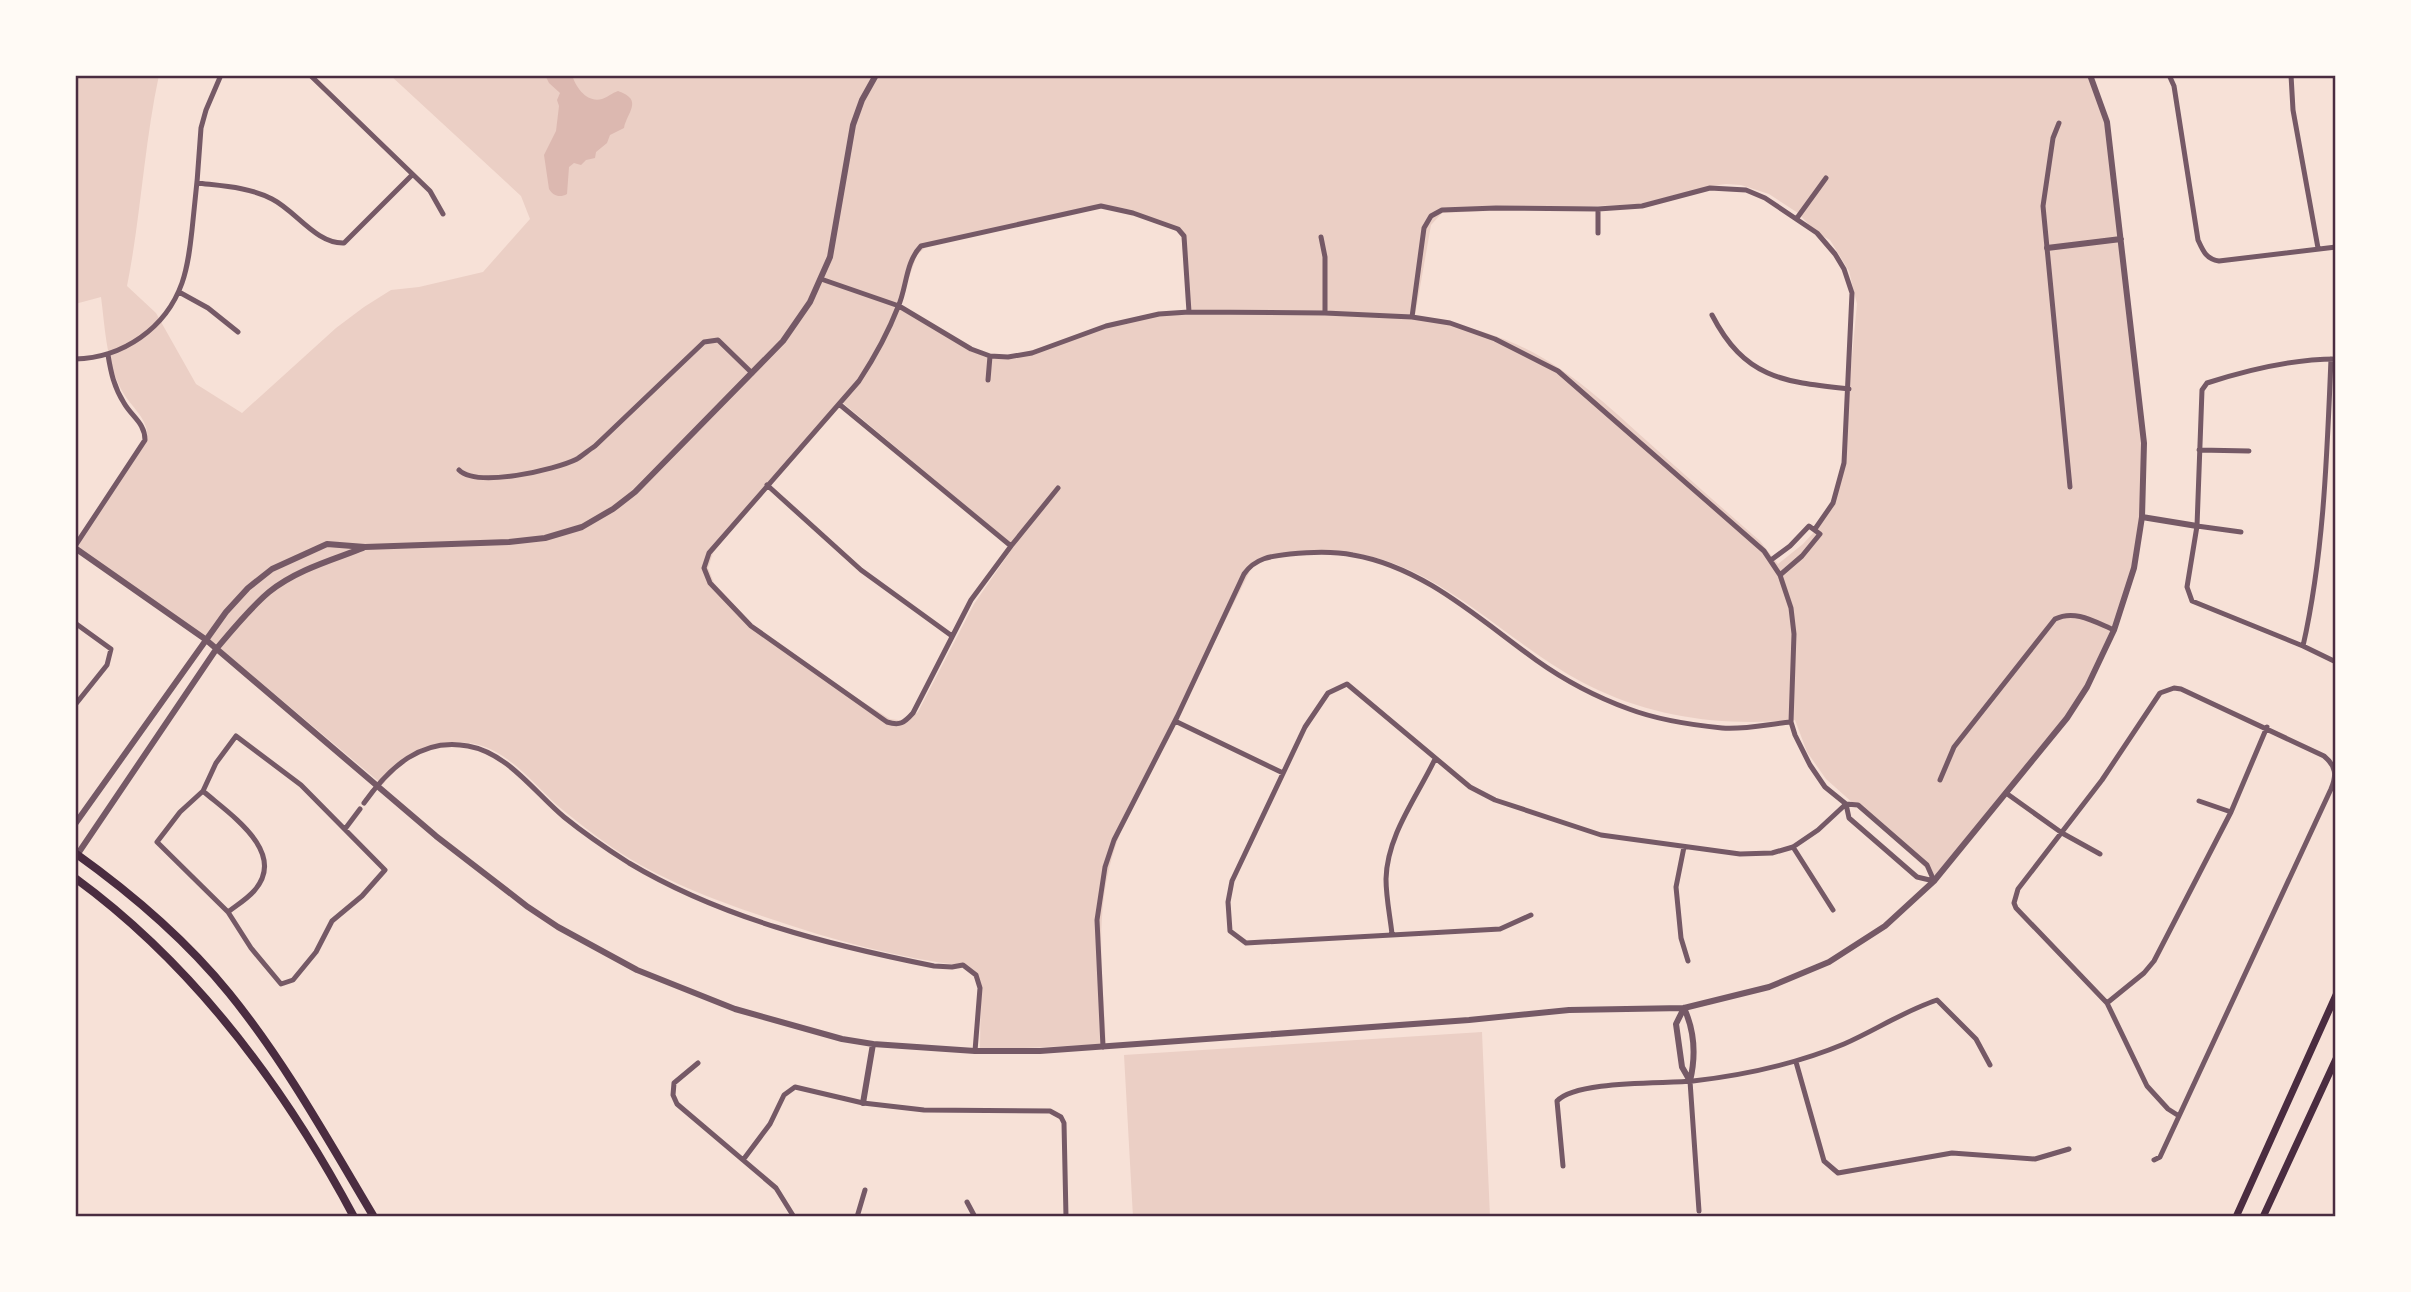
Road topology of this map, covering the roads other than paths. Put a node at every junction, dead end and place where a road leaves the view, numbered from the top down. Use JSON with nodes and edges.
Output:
{"nodes":[{"id":1,"x":221,"y":75,"type":"edge"},
{"id":2,"x":310,"y":75,"type":"edge"},
{"id":3,"x":876,"y":75,"type":"edge"},
{"id":4,"x":2090,"y":75,"type":"edge"},
{"id":5,"x":2169,"y":75,"type":"edge"},
{"id":6,"x":2291,"y":75,"type":"edge"},
{"id":7,"x":2059,"y":123,"type":"dead end"},
{"id":8,"x":412,"y":175,"type":"junction"},
{"id":9,"x":1826,"y":178,"type":"dead end"},
{"id":10,"x":197,"y":183,"type":"junction"},
{"id":11,"x":1598,"y":209,"type":"junction"},
{"id":12,"x":443,"y":214,"type":"dead end"},
{"id":13,"x":1797,"y":218,"type":"junction"},
{"id":14,"x":1598,"y":233,"type":"dead end"},
{"id":15,"x":1321,"y":237,"type":"dead end"},
{"id":16,"x":2121,"y":239,"type":"junction"},
{"id":17,"x":2336,"y":247,"type":"edge"},
{"id":18,"x":2047,"y":248,"type":"junction"},
{"id":19,"x":2318,"y":248,"type":"junction"},
{"id":20,"x":821,"y":279,"type":"junction"},
{"id":21,"x":178,"y":292,"type":"junction"},
{"id":22,"x":899,"y":306,"type":"junction"},
{"id":23,"x":1189,"y":312,"type":"junction"},
{"id":24,"x":1325,"y":313,"type":"junction"},
{"id":25,"x":1712,"y":315,"type":"dead end"},
{"id":26,"x":1412,"y":317,"type":"junction"},
{"id":27,"x":238,"y":332,"type":"dead end"},
{"id":28,"x":108,"y":355,"type":"junction"},
{"id":29,"x":990,"y":356,"type":"junction"},
{"id":30,"x":75,"y":359,"type":"edge"},
{"id":31,"x":2334,"y":359,"type":"edge"},
{"id":32,"x":752,"y":373,"type":"junction"},
{"id":33,"x":988,"y":380,"type":"dead end"},
{"id":34,"x":1849,"y":389,"type":"junction"},
{"id":35,"x":839,"y":404,"type":"junction"},
{"id":36,"x":2199,"y":450,"type":"junction"},
{"id":37,"x":2249,"y":451,"type":"dead end"},
{"id":38,"x":459,"y":470,"type":"dead end"},
{"id":39,"x":766,"y":485,"type":"junction"},
{"id":40,"x":2070,"y":487,"type":"dead end"},
{"id":41,"x":1058,"y":488,"type":"dead end"},
{"id":42,"x":2142,"y":517,"type":"junction"},
{"id":43,"x":2197,"y":526,"type":"junction"},
{"id":44,"x":1815,"y":529,"type":"junction"},
{"id":45,"x":2241,"y":532,"type":"dead end"},
{"id":46,"x":1011,"y":546,"type":"junction"},
{"id":47,"x":75,"y":547,"type":"edge"},
{"id":48,"x":365,"y":547,"type":"junction"},
{"id":49,"x":1771,"y":560,"type":"junction"},
{"id":50,"x":1780,"y":575,"type":"junction"},
{"id":51,"x":75,"y":623,"type":"edge"},
{"id":52,"x":2114,"y":631,"type":"junction"},
{"id":53,"x":952,"y":636,"type":"junction"},
{"id":54,"x":205,"y":639,"type":"junction"},
{"id":55,"x":2303,"y":646,"type":"junction"},
{"id":56,"x":216,"y":648,"type":"junction"},
{"id":57,"x":2336,"y":662,"type":"edge"},
{"id":58,"x":75,"y":705,"type":"edge"},
{"id":59,"x":1175,"y":721,"type":"junction"},
{"id":60,"x":1791,"y":722,"type":"junction"},
{"id":61,"x":2267,"y":727,"type":"junction"},
{"id":62,"x":1435,"y":759,"type":"junction"},
{"id":63,"x":1283,"y":774,"type":"junction"},
{"id":64,"x":1940,"y":780,"type":"dead end"},
{"id":65,"x":377,"y":785,"type":"junction"},
{"id":66,"x":203,"y":791,"type":"junction"},
{"id":67,"x":2006,"y":793,"type":"junction"},
{"id":68,"x":2200,"y":801,"type":"dead end"},
{"id":69,"x":1846,"y":804,"type":"junction"},
{"id":70,"x":2231,"y":812,"type":"junction"},
{"id":71,"x":75,"y":824,"type":"edge"},
{"id":72,"x":345,"y":829,"type":"junction"},
{"id":73,"x":2062,"y":834,"type":"junction"},
{"id":74,"x":1684,"y":847,"type":"junction"},
{"id":75,"x":1793,"y":847,"type":"junction"},
{"id":76,"x":2100,"y":854,"type":"dead end"},
{"id":77,"x":76,"y":856,"type":"edge"},
{"id":78,"x":75,"y":878,"type":"edge"},
{"id":79,"x":1934,"y":881,"type":"junction"},
{"id":80,"x":1833,"y":910,"type":"dead end"},
{"id":81,"x":228,"y":912,"type":"junction"},
{"id":82,"x":1531,"y":915,"type":"dead end"},
{"id":83,"x":1392,"y":934,"type":"junction"},
{"id":84,"x":1688,"y":961,"type":"dead end"},
{"id":85,"x":2336,"y":996,"type":"edge"},
{"id":86,"x":2107,"y":1003,"type":"junction"},
{"id":87,"x":1684,"y":1008,"type":"junction"},
{"id":88,"x":873,"y":1044,"type":"junction"},
{"id":89,"x":1103,"y":1047,"type":"junction"},
{"id":90,"x":975,"y":1051,"type":"junction"},
{"id":91,"x":2336,"y":1059,"type":"edge"},
{"id":92,"x":1796,"y":1062,"type":"junction"},
{"id":93,"x":698,"y":1063,"type":"dead end"},
{"id":94,"x":1990,"y":1065,"type":"dead end"},
{"id":95,"x":1690,"y":1081,"type":"junction"},
{"id":96,"x":863,"y":1102,"type":"junction"},
{"id":97,"x":2179,"y":1116,"type":"junction"},
{"id":98,"x":2070,"y":1149,"type":"dead end"},
{"id":99,"x":743,"y":1160,"type":"junction"},
{"id":100,"x":2154,"y":1160,"type":"dead end"},
{"id":101,"x":1563,"y":1166,"type":"dead end"},
{"id":102,"x":864,"y":1190,"type":"dead end"},
{"id":103,"x":967,"y":1202,"type":"dead end"},
{"id":104,"x":1699,"y":1211,"type":"dead end"},
{"id":105,"x":354,"y":1217,"type":"edge"},
{"id":106,"x":374,"y":1217,"type":"edge"},
{"id":107,"x":794,"y":1217,"type":"edge"},
{"id":108,"x":857,"y":1217,"type":"edge"},
{"id":109,"x":975,"y":1217,"type":"edge"},
{"id":110,"x":1066,"y":1217,"type":"edge"},
{"id":111,"x":2236,"y":1217,"type":"edge"},
{"id":112,"x":2263,"y":1217,"type":"edge"}],
"edges":[{"from":1,"to":10,"type":"street"},
{"from":2,"to":8,"type":"street"},
{"from":3,"to":20,"type":"street"},
{"from":4,"to":16,"type":"street"},
{"from":5,"to":19,"type":"street"},
{"from":6,"to":19,"type":"street"},
{"from":7,"to":18,"type":"street"},
{"from":8,"to":10,"type":"street"},
{"from":8,"to":12,"type":"street"},
{"from":9,"to":13,"type":"street"},
{"from":10,"to":21,"type":"street"},
{"from":11,"to":13,"type":"street"},
{"from":11,"to":14,"type":"street"},
{"from":11,"to":26,"type":"street"},
{"from":13,"to":34,"type":"street"},
{"from":15,"to":24,"type":"street"},
{"from":16,"to":18,"type":"street"},
{"from":16,"to":42,"type":"street"},
{"from":17,"to":19,"type":"street"},
{"from":18,"to":40,"type":"street"},
{"from":20,"to":22,"type":"street"},
{"from":20,"to":32,"type":"street"},
{"from":21,"to":27,"type":"street"},
{"from":21,"to":28,"type":"street"},
{"from":22,"to":23,"type":"street"},
{"from":22,"to":29,"type":"street"},
{"from":22,"to":35,"type":"street"},
{"from":23,"to":24,"type":"street"},
{"from":23,"to":29,"type":"street"},
{"from":24,"to":26,"type":"street"},
{"from":25,"to":34,"type":"street"},
{"from":26,"to":49,"type":"street"},
{"from":28,"to":30,"type":"street"},
{"from":28,"to":47,"type":"street"},
{"from":29,"to":33,"type":"street"},
{"from":31,"to":36,"type":"street"},
{"from":31,"to":55,"type":"street"},
{"from":32,"to":38,"type":"street"},
{"from":32,"to":48,"type":"street"},
{"from":34,"to":44,"type":"street"},
{"from":35,"to":39,"type":"street"},
{"from":35,"to":46,"type":"street"},
{"from":36,"to":37,"type":"street"},
{"from":36,"to":43,"type":"street"},
{"from":39,"to":53,"type":"street"},
{"from":39,"to":53,"type":"street"},
{"from":41,"to":46,"type":"street"},
{"from":42,"to":43,"type":"street"},
{"from":42,"to":52,"type":"street"},
{"from":43,"to":45,"type":"street"},
{"from":43,"to":55,"type":"street"},
{"from":44,"to":49,"type":"street"},
{"from":44,"to":50,"type":"street"},
{"from":46,"to":53,"type":"street"},
{"from":47,"to":54,"type":"street"},
{"from":48,"to":54,"type":"street"},
{"from":48,"to":56,"type":"street"},
{"from":49,"to":50,"type":"street"},
{"from":50,"to":60,"type":"street"},
{"from":51,"to":58,"type":"street"},
{"from":52,"to":64,"type":"street"},
{"from":52,"to":67,"type":"street"},
{"from":54,"to":56,"type":"street"},
{"from":54,"to":71,"type":"street"},
{"from":55,"to":57,"type":"street"},
{"from":56,"to":65,"type":"street"},
{"from":56,"to":77,"type":"street"},
{"from":59,"to":60,"type":"street"},
{"from":59,"to":63,"type":"street"},
{"from":59,"to":89,"type":"street"},
{"from":60,"to":69,"type":"street"},
{"from":61,"to":70,"type":"street"},
{"from":61,"to":73,"type":"street"},
{"from":61,"to":97,"type":"street"},
{"from":62,"to":63,"type":"street"},
{"from":62,"to":74,"type":"street"},
{"from":62,"to":83,"type":"street"},
{"from":63,"to":83,"type":"street"},
{"from":65,"to":72,"type":"street"},
{"from":65,"to":88,"type":"street"},
{"from":65,"to":90,"type":"street"},
{"from":66,"to":72,"type":"street"},
{"from":66,"to":81,"type":"street"},
{"from":66,"to":81,"type":"street"},
{"from":67,"to":73,"type":"street"},
{"from":67,"to":79,"type":"street"},
{"from":68,"to":70,"type":"street"},
{"from":69,"to":75,"type":"street"},
{"from":69,"to":79,"type":"street"},
{"from":69,"to":79,"type":"street"},
{"from":70,"to":86,"type":"street"},
{"from":72,"to":81,"type":"street"},
{"from":73,"to":76,"type":"street"},
{"from":73,"to":86,"type":"street"},
{"from":74,"to":75,"type":"street"},
{"from":74,"to":84,"type":"street"},
{"from":75,"to":80,"type":"street"},
{"from":77,"to":106,"type":"main road"},
{"from":78,"to":105,"type":"main road"},
{"from":79,"to":87,"type":"street"},
{"from":82,"to":83,"type":"street"},
{"from":85,"to":111,"type":"main road"},
{"from":86,"to":97,"type":"street"},
{"from":87,"to":89,"type":"street"},
{"from":87,"to":95,"type":"street"},
{"from":87,"to":95,"type":"street"},
{"from":88,"to":90,"type":"street"},
{"from":88,"to":96,"type":"street"},
{"from":89,"to":90,"type":"street"},
{"from":91,"to":112,"type":"main road"},
{"from":92,"to":94,"type":"street"},
{"from":92,"to":95,"type":"street"},
{"from":92,"to":98,"type":"street"},
{"from":93,"to":99,"type":"street"},
{"from":95,"to":101,"type":"street"},
{"from":95,"to":104,"type":"street"},
{"from":96,"to":99,"type":"street"},
{"from":96,"to":110,"type":"street"},
{"from":97,"to":100,"type":"street"},
{"from":99,"to":107,"type":"street"},
{"from":102,"to":108,"type":"street"},
{"from":103,"to":109,"type":"street"}]}
